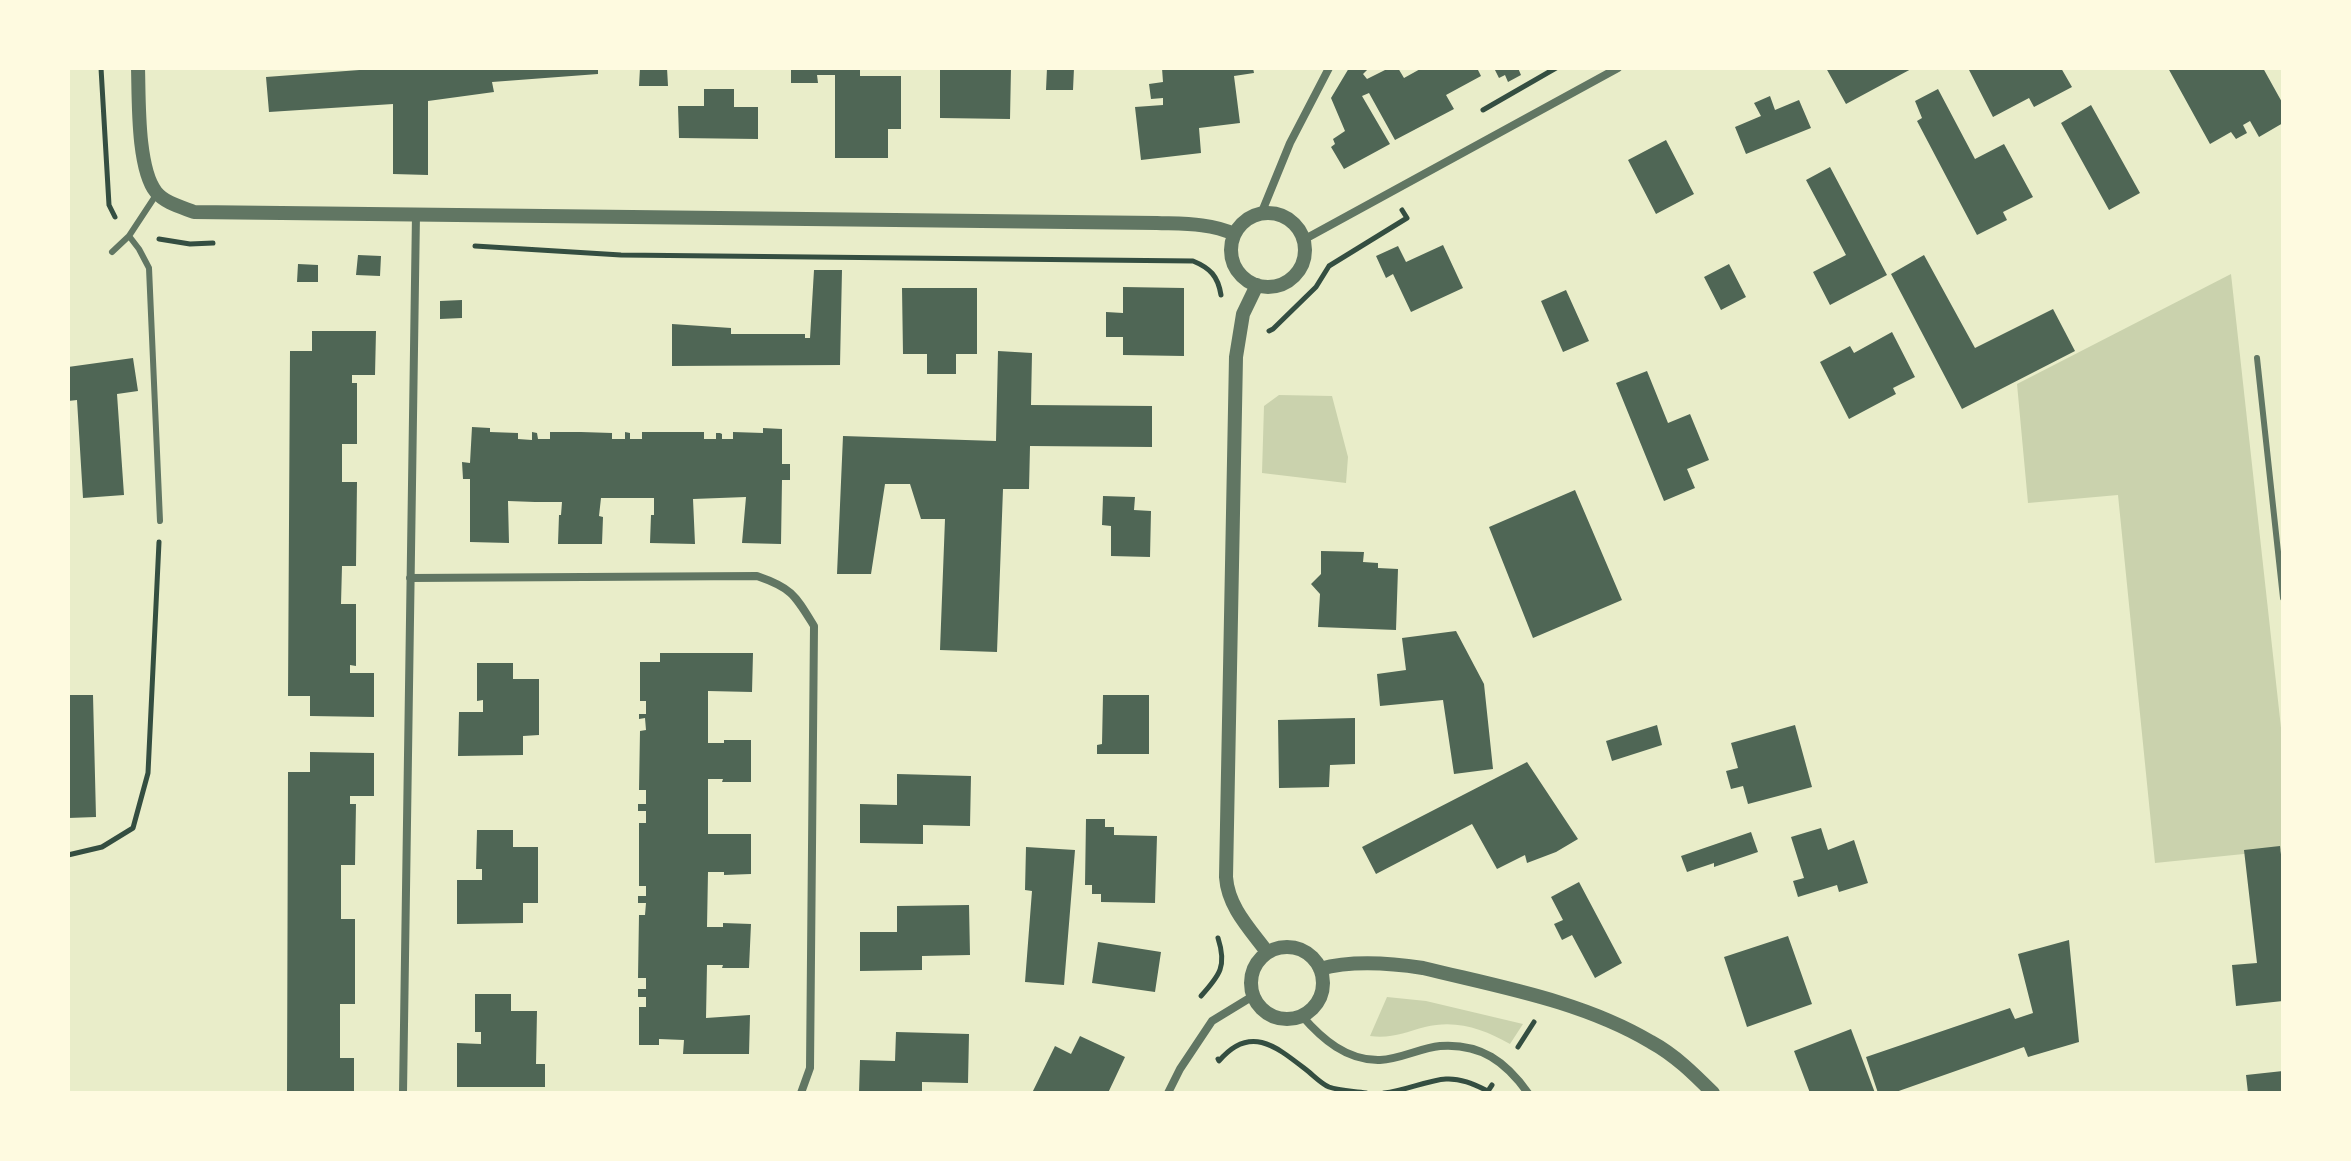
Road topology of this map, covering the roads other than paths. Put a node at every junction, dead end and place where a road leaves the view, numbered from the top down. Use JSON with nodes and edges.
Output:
{"nodes":[{"id":1,"x":138,"y":68,"type":"edge"},
{"id":2,"x":1329,"y":68,"type":"edge"},
{"id":3,"x":1618,"y":68,"type":"edge"},
{"id":4,"x":157,"y":194,"type":"junction"},
{"id":5,"x":416,"y":214,"type":"junction"},
{"id":6,"x":1261,"y":214,"type":"junction"},
{"id":7,"x":1234,"y":234,"type":"junction"},
{"id":8,"x":129,"y":236,"type":"junction"},
{"id":9,"x":1305,"y":239,"type":"junction"},
{"id":10,"x":112,"y":252,"type":"dead end"},
{"id":11,"x":1257,"y":285,"type":"junction"},
{"id":12,"x":2257,"y":358,"type":"dead end"},
{"id":13,"x":160,"y":521,"type":"road end"},
{"id":14,"x":410,"y":578,"type":"junction"},
{"id":15,"x":2283,"y":598,"type":"edge"},
{"id":16,"x":1267,"y":952,"type":"junction"},
{"id":17,"x":1320,"y":969,"type":"junction"},
{"id":18,"x":1253,"y":996,"type":"junction"},
{"id":19,"x":1302,"y":1016,"type":"junction"},
{"id":20,"x":403,"y":1093,"type":"edge"},
{"id":21,"x":801,"y":1093,"type":"edge"},
{"id":22,"x":1168,"y":1093,"type":"edge"},
{"id":23,"x":1528,"y":1093,"type":"edge"},
{"id":24,"x":1713,"y":1093,"type":"edge"}],
"edges":[{"from":1,"to":4,"type":"street"},
{"from":2,"to":6,"type":"street"},
{"from":3,"to":9,"type":"street"},
{"from":4,"to":5,"type":"street"},
{"from":4,"to":8,"type":"lane"},
{"from":5,"to":7,"type":"street"},
{"from":5,"to":14,"type":"street"},
{"from":6,"to":7,"type":"street"},
{"from":6,"to":9,"type":"street"},
{"from":7,"to":11,"type":"street"},
{"from":8,"to":10,"type":"lane"},
{"from":8,"to":13,"type":"lane"},
{"from":9,"to":11,"type":"street"},
{"from":11,"to":16,"type":"street"},
{"from":12,"to":15,"type":"lane"},
{"from":14,"to":20,"type":"street"},
{"from":14,"to":21,"type":"street"},
{"from":16,"to":17,"type":"street"},
{"from":16,"to":18,"type":"street"},
{"from":17,"to":19,"type":"street"},
{"from":17,"to":24,"type":"street"},
{"from":18,"to":19,"type":"street"},
{"from":18,"to":22,"type":"street"},
{"from":19,"to":23,"type":"street"}]}
